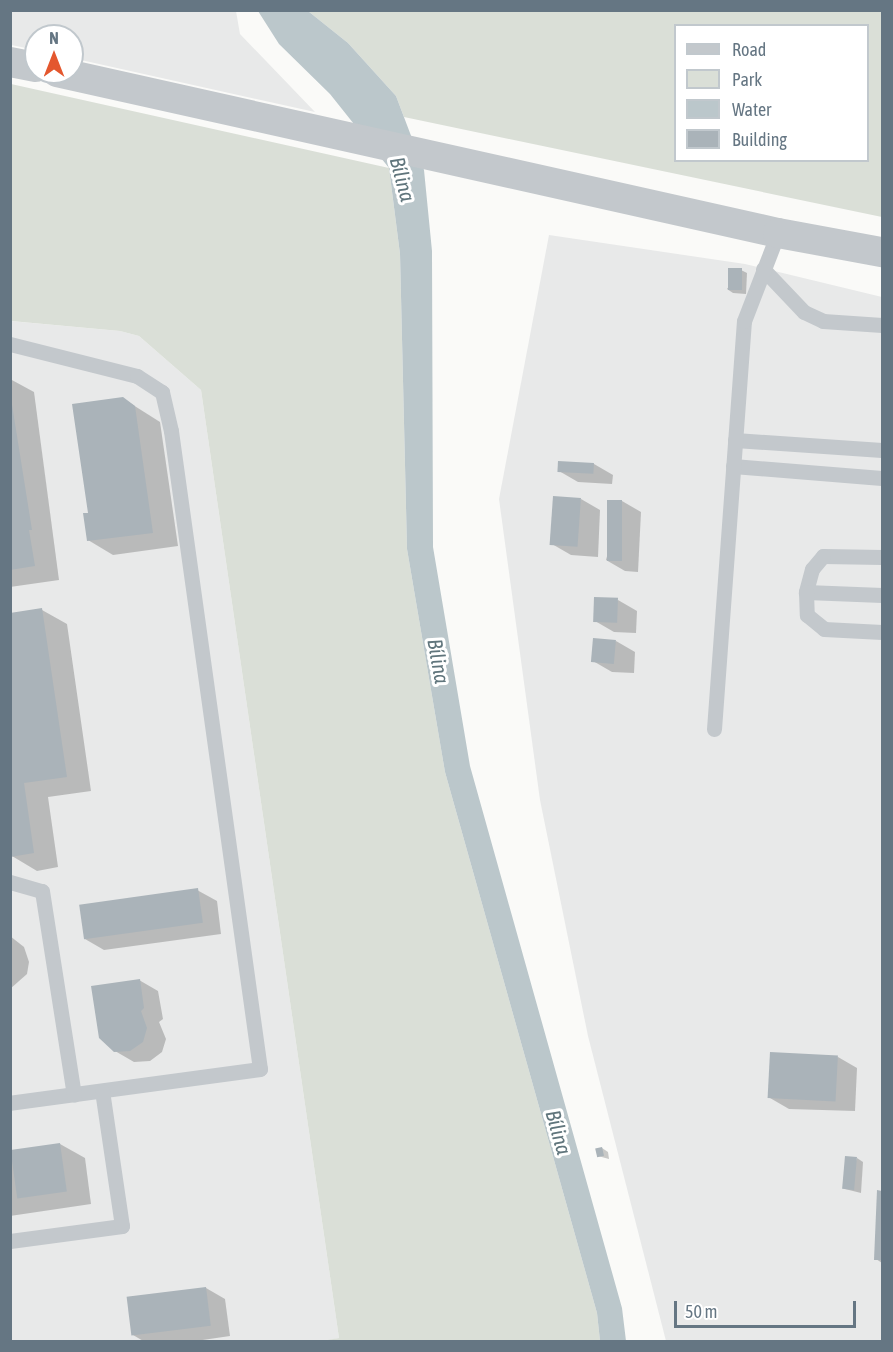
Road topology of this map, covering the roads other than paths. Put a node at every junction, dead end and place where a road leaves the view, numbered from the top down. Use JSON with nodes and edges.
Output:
{"nodes":[{"id":1,"x":84,"y":78,"type":"edge"},
{"id":2,"x":778,"y":233,"type":"junction"},
{"id":3,"x":882,"y":252,"type":"edge"},
{"id":4,"x":763,"y":269,"type":"junction"},
{"id":5,"x":882,"y":325,"type":"edge"},
{"id":6,"x":10,"y":344,"type":"edge"},
{"id":7,"x":735,"y":440,"type":"junction"},
{"id":8,"x":882,"y":450,"type":"edge"},
{"id":9,"x":733,"y":466,"type":"junction"},
{"id":10,"x":882,"y":478,"type":"edge"},
{"id":11,"x":882,"y":557,"type":"edge"},
{"id":12,"x":806,"y":592,"type":"junction"},
{"id":13,"x":882,"y":595,"type":"edge"},
{"id":14,"x":882,"y":632,"type":"edge"},
{"id":15,"x":714,"y":729,"type":"dead end"},
{"id":16,"x":10,"y":882,"type":"edge"},
{"id":17,"x":102,"y":1091,"type":"junction"},
{"id":18,"x":74,"y":1095,"type":"junction"},
{"id":19,"x":10,"y":1103,"type":"edge"},
{"id":20,"x":10,"y":1241,"type":"edge"}],
"edges":[{"from":1,"to":2,"type":"street"},
{"from":2,"to":3,"type":"street"},
{"from":2,"to":4,"type":"lane"},
{"from":4,"to":5,"type":"lane"},
{"from":4,"to":7,"type":"lane"},
{"from":6,"to":17,"type":"lane"},
{"from":7,"to":8,"type":"lane"},
{"from":7,"to":9,"type":"lane"},
{"from":9,"to":10,"type":"lane"},
{"from":9,"to":15,"type":"lane"},
{"from":11,"to":12,"type":"lane"},
{"from":12,"to":13,"type":"lane"},
{"from":12,"to":14,"type":"lane"},
{"from":16,"to":18,"type":"lane"},
{"from":17,"to":18,"type":"lane"},
{"from":17,"to":20,"type":"lane"},
{"from":18,"to":19,"type":"lane"}]}
